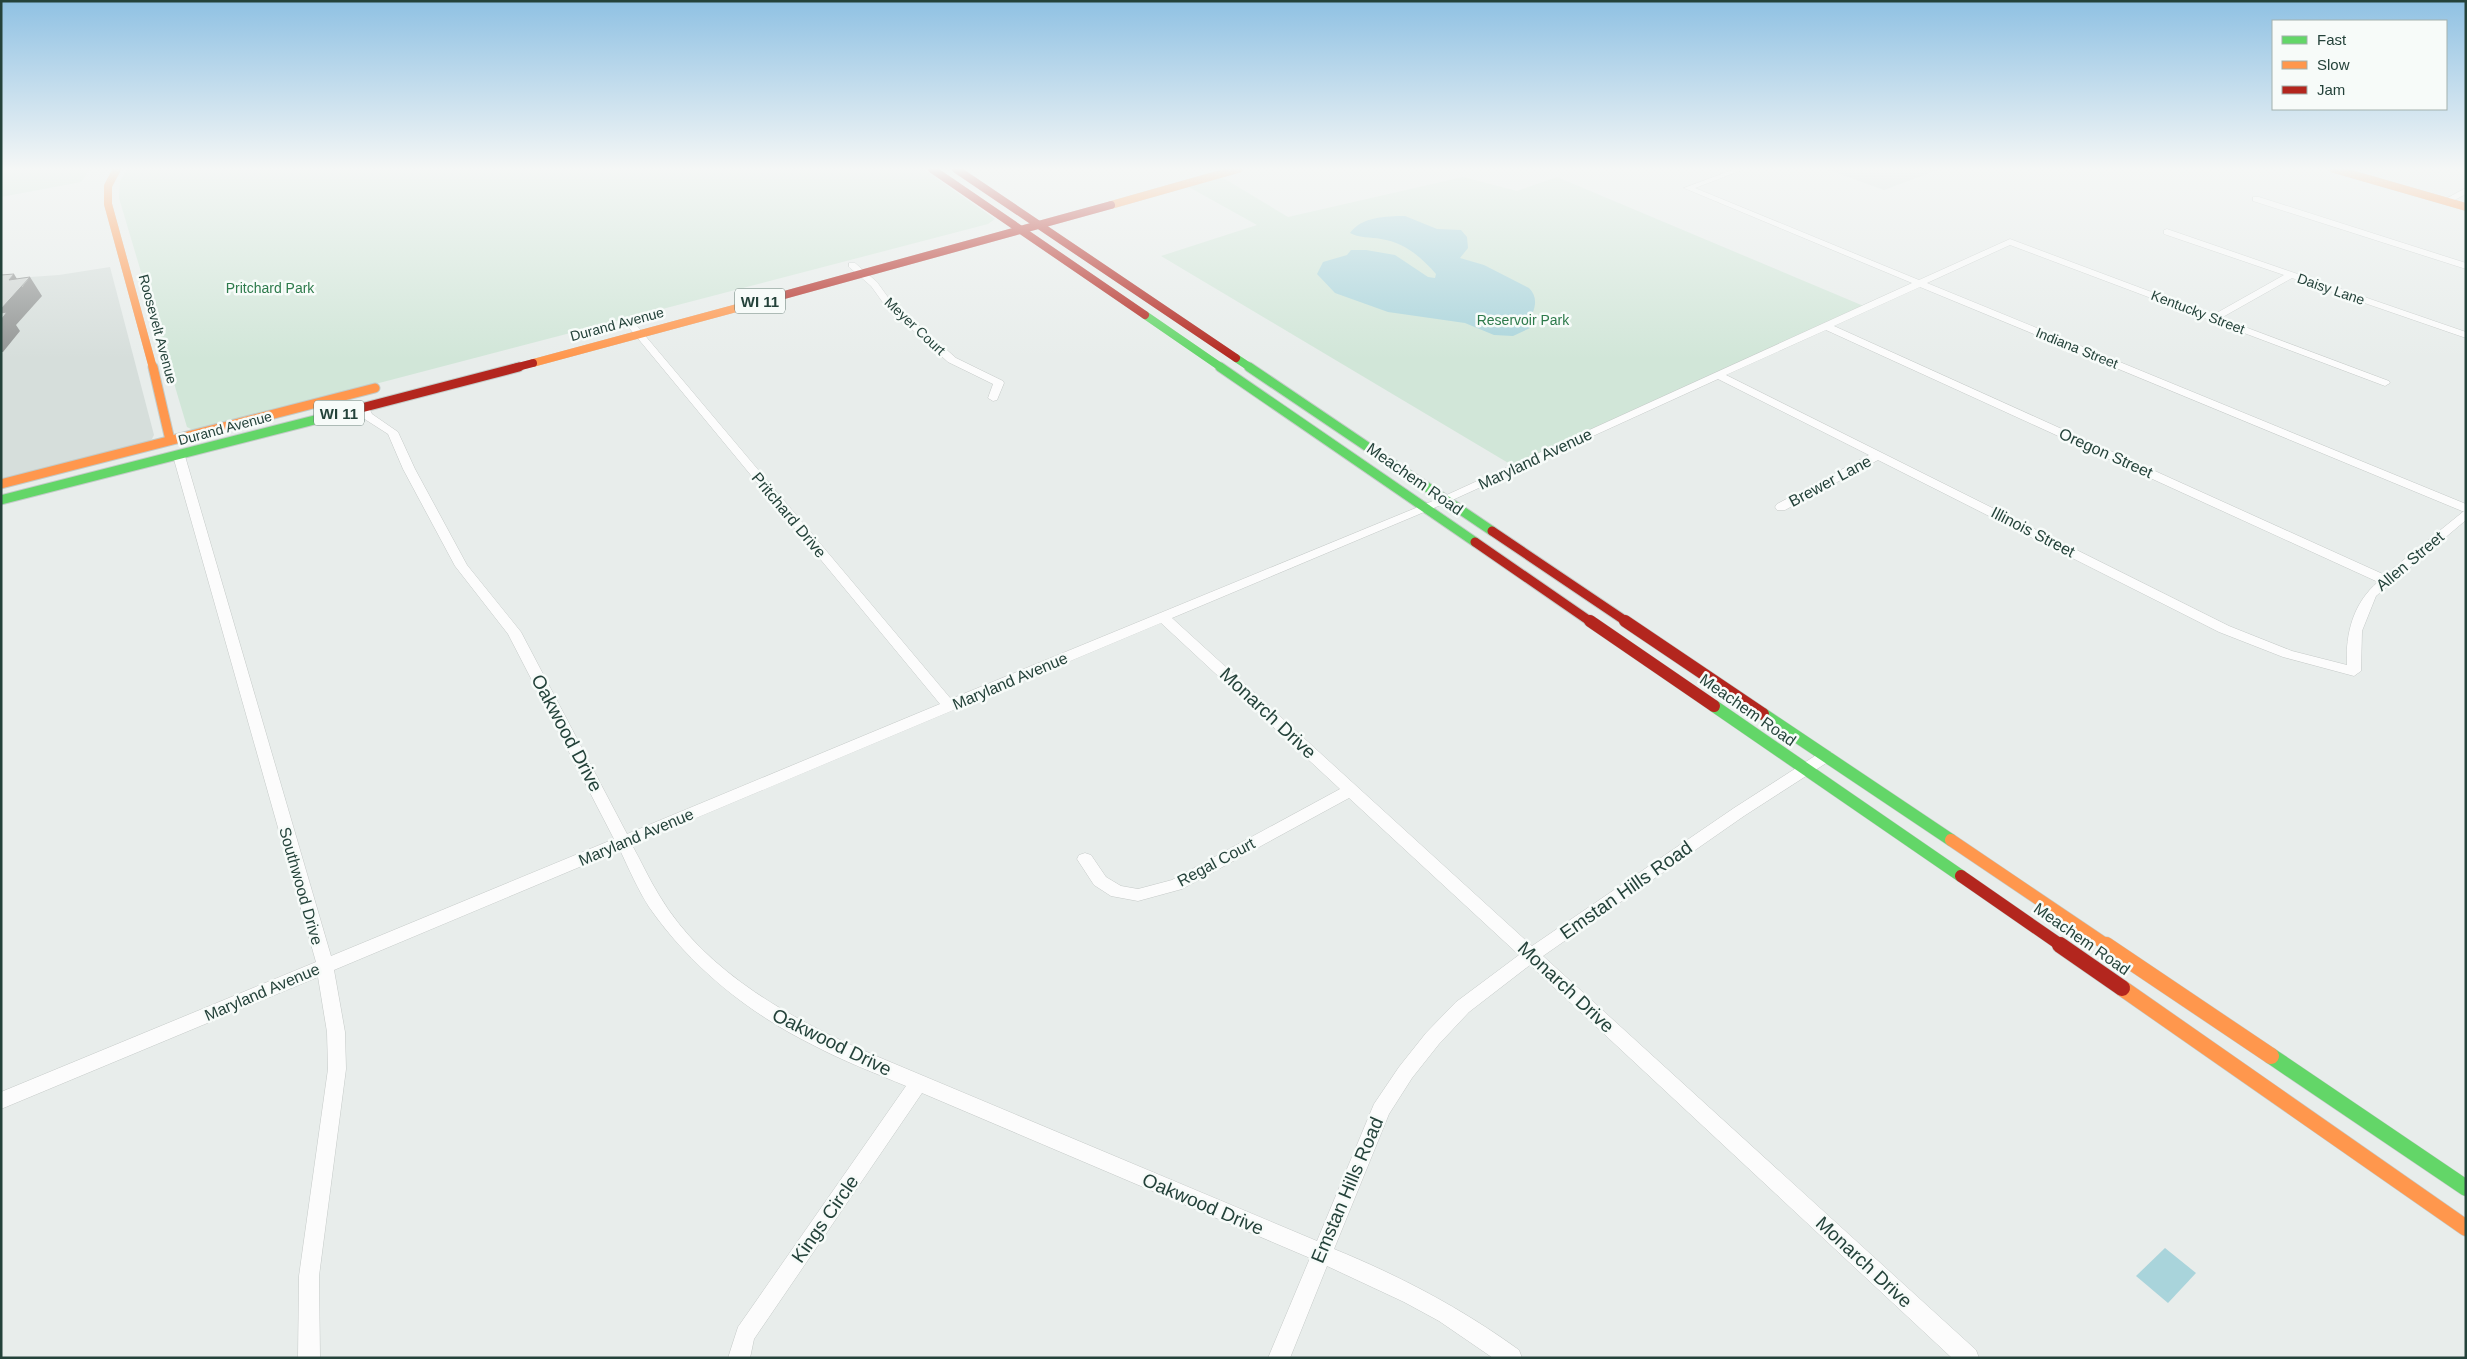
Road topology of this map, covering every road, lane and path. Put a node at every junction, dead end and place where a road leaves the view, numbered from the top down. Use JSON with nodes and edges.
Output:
{"nodes":[{"id":1,"x":116,"y":232,"type":"edge"},
{"id":2,"x":972,"y":232,"type":"edge"},
{"id":3,"x":1012,"y":232,"type":"edge"},
{"id":4,"x":1025,"y":232,"type":"edge"},
{"id":5,"x":1053,"y":232,"type":"edge"},
{"id":6,"x":1796,"y":232,"type":"edge"},
{"id":7,"x":2168,"y":232,"type":"edge"},
{"id":8,"x":2361,"y":232,"type":"edge"},
{"id":9,"x":2010,"y":242,"type":"joint"},
{"id":10,"x":852,"y":265,"type":"junction"},
{"id":11,"x":2466,"y":266,"type":"edge"},
{"id":12,"x":862,"y":273,"type":"junction"},
{"id":13,"x":2291,"y":275,"type":"junction"},
{"id":14,"x":805,"y":277,"type":"dead end"},
{"id":15,"x":1920,"y":283,"type":"junction"},
{"id":16,"x":1131,"y":285,"type":"junction"},
{"id":17,"x":1113,"y":292,"type":"junction"},
{"id":18,"x":2214,"y":318,"type":"junction"},
{"id":19,"x":628,"y":322,"type":"dead end"},
{"id":20,"x":1826,"y":326,"type":"junction"},
{"id":21,"x":637,"y":334,"type":"junction"},
{"id":22,"x":2466,"y":335,"type":"edge"},
{"id":23,"x":1221,"y":346,"type":"junction"},
{"id":24,"x":1203,"y":353,"type":"junction"},
{"id":25,"x":1718,"y":375,"type":"junction"},
{"id":26,"x":2385,"y":382,"type":"dead end"},
{"id":27,"x":993,"y":398,"type":"dead end"},
{"id":28,"x":363,"y":406,"type":"junction"},
{"id":29,"x":1333,"y":422,"type":"junction"},
{"id":30,"x":1315,"y":430,"type":"junction"},
{"id":31,"x":170,"y":440,"type":"junction"},
{"id":32,"x":1878,"y":455,"type":"junction"},
{"id":33,"x":179,"y":456,"type":"junction"},
{"id":34,"x":1,"y":484,"type":"edge"},
{"id":35,"x":1,"y":499,"type":"edge"},
{"id":36,"x":1444,"y":500,"type":"junction"},
{"id":37,"x":1426,"y":507,"type":"junction"},
{"id":38,"x":1782,"y":507,"type":"dead end"},
{"id":39,"x":2466,"y":508,"type":"edge"},
{"id":40,"x":2466,"y":514,"type":"edge"},
{"id":41,"x":2385,"y":580,"type":"junction"},
{"id":42,"x":1163,"y":617,"type":"junction"},
{"id":43,"x":1623,"y":620,"type":"junction"},
{"id":44,"x":1606,"y":630,"type":"junction"},
{"id":45,"x":2354,"y":671,"type":"joint"},
{"id":46,"x":949,"y":706,"type":"junction"},
{"id":47,"x":1826,"y":756,"type":"junction"},
{"id":48,"x":1806,"y":770,"type":"junction"},
{"id":49,"x":1351,"y":790,"type":"junction"},
{"id":50,"x":624,"y":842,"type":"junction"},
{"id":51,"x":1085,"y":860,"type":"dead end"},
{"id":52,"x":2033,"y":910,"type":"junction"},
{"id":53,"x":1531,"y":956,"type":"junction"},
{"id":54,"x":325,"y":966,"type":"junction"},
{"id":55,"x":919,"y":1083,"type":"junction"},
{"id":56,"x":2335,"y":1100,"type":"junction"},
{"id":57,"x":1,"y":1101,"type":"edge"},
{"id":58,"x":2316,"y":1123,"type":"junction"},
{"id":59,"x":2466,"y":1188,"type":"edge"},
{"id":60,"x":2466,"y":1228,"type":"edge"},
{"id":61,"x":1321,"y":1254,"type":"junction"},
{"id":62,"x":310,"y":1358,"type":"edge"},
{"id":63,"x":739,"y":1358,"type":"edge"},
{"id":64,"x":1279,"y":1358,"type":"edge"},
{"id":65,"x":1511,"y":1358,"type":"edge"},
{"id":66,"x":1968,"y":1358,"type":"edge"}],
"edges":[{"from":1,"to":31,"type":"street","name":"Roosevelt Avenue"},
{"from":2,"to":10,"type":"street","number":"WI 11"},
{"from":3,"to":12,"type":"street","name":"Durand Avenue","number":"WI 11"},
{"from":4,"to":17,"type":"street","name":"Meachem Road"},
{"from":5,"to":16,"type":"street","name":"Meachem Road"},
{"from":6,"to":15,"type":"street","name":"Indiana Street"},
{"from":7,"to":13,"type":"street","name":"Daisy Lane"},
{"from":8,"to":11,"type":"street"},
{"from":9,"to":15,"type":"street","name":"Maryland Avenue"},
{"from":9,"to":18,"type":"street","name":"Kentucky Street"},
{"from":10,"to":12,"type":"street","name":"Meyer Court"},
{"from":10,"to":14,"type":"street","number":"WI 11"},
{"from":12,"to":21,"type":"street","name":"Durand Avenue","number":"WI 11"},
{"from":12,"to":27,"type":"street","name":"Meyer Court"},
{"from":13,"to":18,"type":"street"},
{"from":13,"to":22,"type":"street","name":"Daisy Lane"},
{"from":15,"to":20,"type":"street","name":"Maryland Avenue"},
{"from":15,"to":39,"type":"street","name":"Indiana Street"},
{"from":16,"to":17,"type":"street"},
{"from":16,"to":23,"type":"street","name":"Meachem Road"},
{"from":17,"to":24,"type":"street","name":"Meachem Road"},
{"from":18,"to":26,"type":"street","name":"Kentucky Street"},
{"from":19,"to":21,"type":"street","name":"Pritchard Drive"},
{"from":20,"to":25,"type":"street","name":"Maryland Avenue"},
{"from":20,"to":41,"type":"street","name":"Oregon Street"},
{"from":21,"to":28,"type":"street","name":"Durand Avenue","number":"WI 11"},
{"from":21,"to":46,"type":"street","name":"Pritchard Drive"},
{"from":23,"to":24,"type":"street"},
{"from":23,"to":29,"type":"street","name":"Meachem Road"},
{"from":24,"to":30,"type":"street","name":"Meachem Road"},
{"from":25,"to":32,"type":"street","name":"Illinois Street"},
{"from":25,"to":36,"type":"street","name":"Maryland Avenue"},
{"from":28,"to":33,"type":"street","name":"Durand Avenue","number":"WI 11"},
{"from":28,"to":50,"type":"street","name":"Oakwood Drive"},
{"from":29,"to":30,"type":"street"},
{"from":29,"to":36,"type":"street","name":"Meachem Road"},
{"from":30,"to":37,"type":"street","name":"Meachem Road"},
{"from":31,"to":33,"type":"street","name":"Durand Avenue","number":"WI 11"},
{"from":31,"to":34,"type":"street","name":"Durand Avenue","number":"WI 11"},
{"from":31,"to":35,"type":"street"},
{"from":32,"to":38,"type":"street","name":"Brewer Lane"},
{"from":32,"to":45,"type":"street","name":"Illinois Street"},
{"from":33,"to":35,"type":"street","name":"Durand Avenue","number":"WI 11"},
{"from":33,"to":54,"type":"street","name":"Southwood Drive"},
{"from":36,"to":37,"type":"street","name":"Maryland Avenue"},
{"from":36,"to":43,"type":"street","name":"Meachem Road"},
{"from":37,"to":42,"type":"street","name":"Maryland Avenue"},
{"from":37,"to":44,"type":"street","name":"Meachem Road"},
{"from":40,"to":41,"type":"street","name":"Allen Street"},
{"from":41,"to":45,"type":"street","name":"Allen Street"},
{"from":42,"to":46,"type":"street","name":"Maryland Avenue"},
{"from":42,"to":49,"type":"street","name":"Monarch Drive"},
{"from":43,"to":44,"type":"street"},
{"from":43,"to":47,"type":"street","name":"Meachem Road"},
{"from":44,"to":48,"type":"street","name":"Meachem Road"},
{"from":46,"to":50,"type":"street","name":"Maryland Avenue"},
{"from":47,"to":48,"type":"street","name":"Emstan Hills Road"},
{"from":47,"to":52,"type":"street","name":"Meachem Road"},
{"from":48,"to":52,"type":"street","name":"Meachem Road"},
{"from":48,"to":53,"type":"street","name":"Emstan Hills Road"},
{"from":49,"to":51,"type":"street","name":"Regal Court"},
{"from":49,"to":53,"type":"street","name":"Monarch Drive"},
{"from":50,"to":54,"type":"street","name":"Maryland Avenue"},
{"from":50,"to":55,"type":"street","name":"Oakwood Drive"},
{"from":52,"to":56,"type":"street","name":"Meachem Road"},
{"from":52,"to":58,"type":"street","name":"Meachem Road"},
{"from":53,"to":61,"type":"street","name":"Emstan Hills Road"},
{"from":53,"to":66,"type":"street","name":"Monarch Drive"},
{"from":54,"to":57,"type":"street","name":"Maryland Avenue"},
{"from":54,"to":62,"type":"street","name":"Southwood Drive"},
{"from":55,"to":61,"type":"street","name":"Oakwood Drive"},
{"from":55,"to":63,"type":"street","name":"Kings Circle"},
{"from":56,"to":58,"type":"street"},
{"from":56,"to":59,"type":"street","name":"Meachem Road"},
{"from":58,"to":60,"type":"street","name":"Meachem Road"},
{"from":61,"to":64,"type":"street","name":"Emstan Hills Road"},
{"from":61,"to":65,"type":"street","name":"Oakwood Drive"}]}
